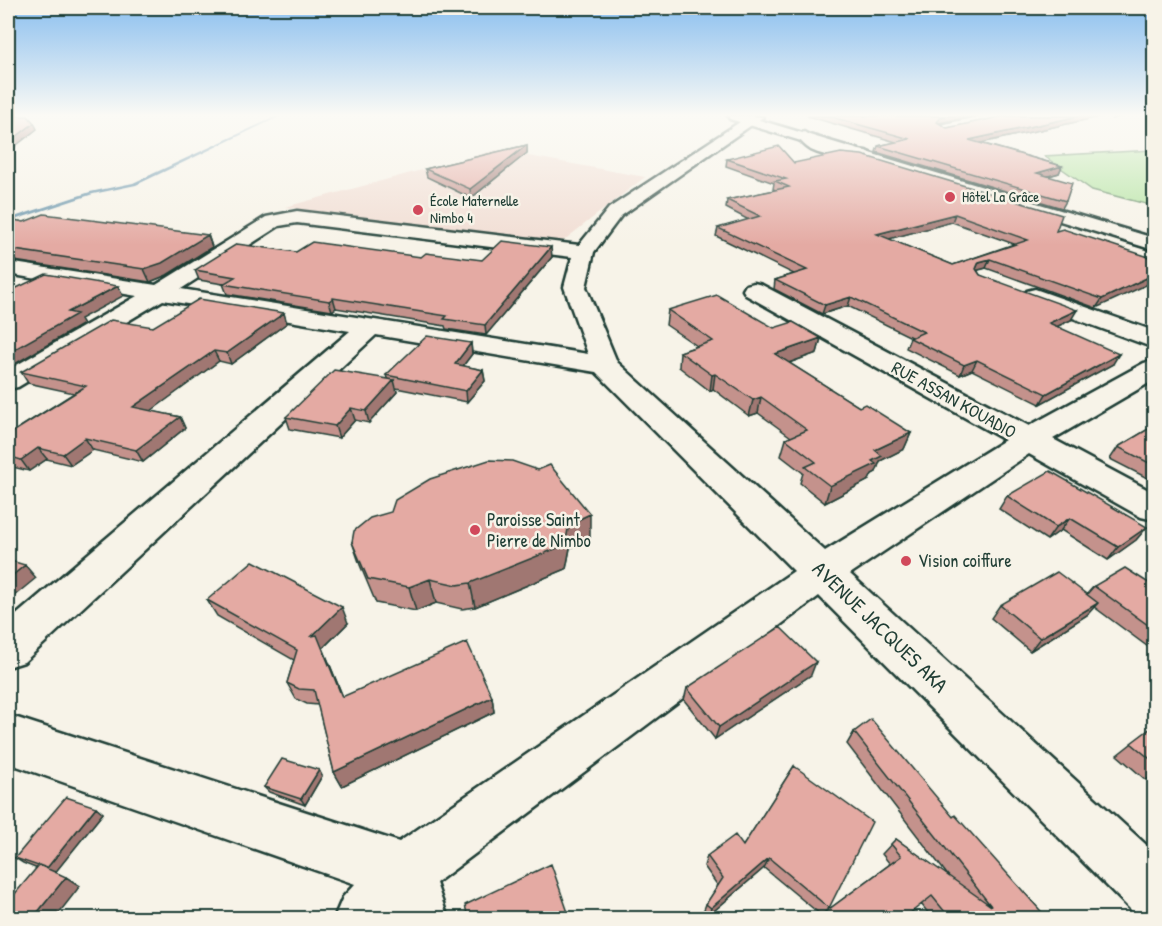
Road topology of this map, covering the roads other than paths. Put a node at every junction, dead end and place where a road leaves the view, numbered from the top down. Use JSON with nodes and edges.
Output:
{"nodes":[{"id":1,"x":689,"y":159,"type":"edge"},
{"id":2,"x":880,"y":159,"type":"edge"},
{"id":3,"x":902,"y":159,"type":"edge"},
{"id":4,"x":1155,"y":235,"type":"edge"},
{"id":5,"x":1155,"y":243,"type":"edge"},
{"id":6,"x":584,"y":252,"type":"junction"},
{"id":7,"x":8,"y":268,"type":"edge"},
{"id":8,"x":1017,"y":289,"type":"edge"},
{"id":9,"x":754,"y":290,"type":"dead end"},
{"id":10,"x":159,"y":293,"type":"junction"},
{"id":11,"x":369,"y":328,"type":"junction"},
{"id":12,"x":1155,"y":340,"type":"edge"},
{"id":13,"x":605,"y":365,"type":"junction"},
{"id":14,"x":1155,"y":369,"type":"edge"},
{"id":15,"x":8,"y":381,"type":"edge"},
{"id":16,"x":1028,"y":440,"type":"junction"},
{"id":17,"x":1155,"y":508,"type":"edge"},
{"id":18,"x":822,"y":572,"type":"junction"},
{"id":19,"x":8,"y":648,"type":"edge"},
{"id":20,"x":8,"y":739,"type":"edge"},
{"id":21,"x":1155,"y":891,"type":"edge"},
{"id":22,"x":411,"y":895,"type":"edge"},
{"id":23,"x":364,"y":918,"type":"edge"}],
"edges":[{"from":1,"to":6,"type":"main road"},
{"from":2,"to":5,"type":"main road"},
{"from":3,"to":4,"type":"main road"},
{"from":6,"to":10,"type":"main road"},
{"from":6,"to":13,"type":"main road"},
{"from":7,"to":10,"type":"main road"},
{"from":8,"to":12,"type":"main road"},
{"from":9,"to":16,"type":"main road","name":"RUE ASSAN KOUADIO"},
{"from":10,"to":11,"type":"main road"},
{"from":10,"to":15,"type":"main road"},
{"from":11,"to":13,"type":"main road"},
{"from":11,"to":19,"type":"main road"},
{"from":13,"to":18,"type":"main road","name":"AVENUE JACQUES AKA"},
{"from":14,"to":16,"type":"main road"},
{"from":16,"to":17,"type":"main road","name":"RUE ASSAN KOUADIO"},
{"from":16,"to":18,"type":"main road"},
{"from":18,"to":21,"type":"main road","name":"AVENUE JACQUES AKA"},
{"from":18,"to":22,"type":"main road"},
{"from":20,"to":22,"type":"main road"},
{"from":22,"to":23,"type":"main road"}]}
